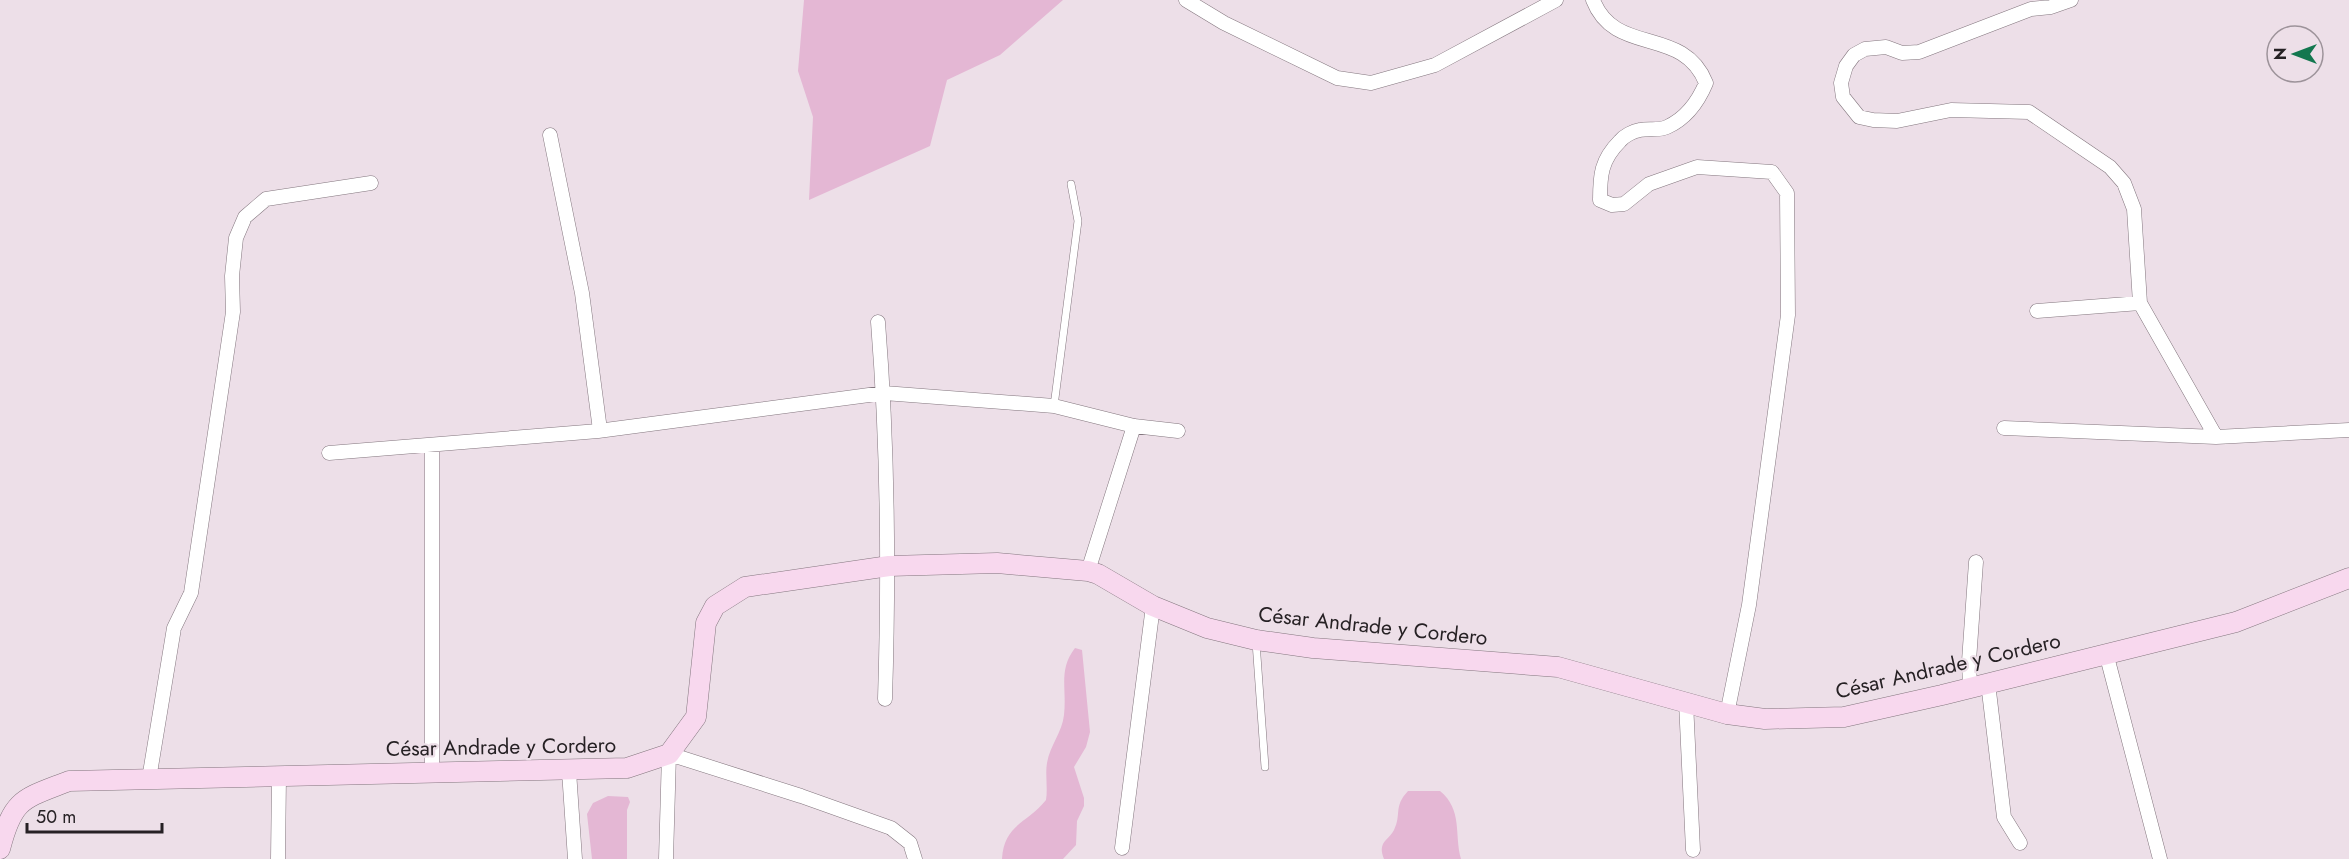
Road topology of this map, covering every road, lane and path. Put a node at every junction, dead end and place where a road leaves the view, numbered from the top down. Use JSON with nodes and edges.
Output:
{"nodes":[{"id":1,"x":1186,"y":0,"type":"edge"},
{"id":2,"x":1556,"y":0,"type":"edge"},
{"id":3,"x":1593,"y":0,"type":"edge"},
{"id":4,"x":2071,"y":0,"type":"edge"},
{"id":5,"x":550,"y":135,"type":"dead end"},
{"id":6,"x":371,"y":183,"type":"dead end"},
{"id":7,"x":1071,"y":184,"type":"dead end"},
{"id":8,"x":2140,"y":303,"type":"junction"},
{"id":9,"x":2037,"y":311,"type":"dead end"},
{"id":10,"x":878,"y":322,"type":"dead end"},
{"id":11,"x":884,"y":393,"type":"junction"},
{"id":12,"x":1054,"y":406,"type":"junction"},
{"id":13,"x":1134,"y":426,"type":"junction"},
{"id":14,"x":2004,"y":428,"type":"dead end"},
{"id":15,"x":600,"y":430,"type":"junction"},
{"id":16,"x":2349,"y":430,"type":"edge"},
{"id":17,"x":1178,"y":431,"type":"dead end"},
{"id":18,"x":2216,"y":437,"type":"junction"},
{"id":19,"x":432,"y":446,"type":"junction"},
{"id":20,"x":329,"y":453,"type":"dead end"},
{"id":21,"x":1976,"y":562,"type":"dead end"},
{"id":22,"x":889,"y":566,"type":"junction"},
{"id":23,"x":1088,"y":571,"type":"junction"},
{"id":24,"x":2349,"y":578,"type":"edge"},
{"id":25,"x":1153,"y":606,"type":"junction"},
{"id":26,"x":1256,"y":640,"type":"junction"},
{"id":27,"x":2106,"y":653,"type":"junction"},
{"id":28,"x":1979,"y":685,"type":"junction"},
{"id":29,"x":885,"y":699,"type":"dead end"},
{"id":30,"x":1686,"y":702,"type":"junction"},
{"id":31,"x":1727,"y":714,"type":"junction"},
{"id":32,"x":669,"y":754,"type":"junction"},
{"id":33,"x":1265,"y":767,"type":"dead end"},
{"id":34,"x":569,"y":771,"type":"junction"},
{"id":35,"x":432,"y":774,"type":"junction"},
{"id":36,"x":279,"y":776,"type":"junction"},
{"id":37,"x":149,"y":779,"type":"junction"},
{"id":38,"x":2020,"y":843,"type":"dead end"},
{"id":39,"x":1122,"y":848,"type":"dead end"},
{"id":40,"x":0,"y":849,"type":"edge"},
{"id":41,"x":1693,"y":850,"type":"dead end"},
{"id":42,"x":278,"y":859,"type":"edge"},
{"id":43,"x":575,"y":859,"type":"edge"},
{"id":44,"x":666,"y":859,"type":"edge"},
{"id":45,"x":915,"y":859,"type":"edge"},
{"id":46,"x":2160,"y":859,"type":"edge"}],
"edges":[{"from":1,"to":2,"type":"street"},
{"from":3,"to":31,"type":"street"},
{"from":4,"to":8,"type":"street"},
{"from":5,"to":15,"type":"street"},
{"from":6,"to":37,"type":"street"},
{"from":7,"to":12,"type":"lane"},
{"from":8,"to":9,"type":"street"},
{"from":8,"to":18,"type":"street"},
{"from":10,"to":11,"type":"street"},
{"from":11,"to":12,"type":"street"},
{"from":11,"to":15,"type":"street"},
{"from":11,"to":22,"type":"street"},
{"from":12,"to":13,"type":"street"},
{"from":13,"to":17,"type":"street"},
{"from":13,"to":23,"type":"street"},
{"from":14,"to":18,"type":"street"},
{"from":15,"to":19,"type":"street"},
{"from":16,"to":18,"type":"street"},
{"from":19,"to":20,"type":"street"},
{"from":19,"to":35,"type":"street"},
{"from":21,"to":28,"type":"street"},
{"from":22,"to":23,"type":"street","name":"César Andrade y Cordero"},
{"from":22,"to":29,"type":"street"},
{"from":22,"to":32,"type":"street","name":"César Andrade y Cordero"},
{"from":23,"to":25,"type":"street","name":"César Andrade y Cordero"},
{"from":24,"to":27,"type":"street","name":"César Andrade y Cordero"},
{"from":25,"to":26,"type":"street","name":"César Andrade y Cordero"},
{"from":25,"to":39,"type":"street"},
{"from":26,"to":30,"type":"street","name":"César Andrade y Cordero"},
{"from":26,"to":33,"type":"lane"},
{"from":27,"to":28,"type":"street","name":"César Andrade y Cordero"},
{"from":27,"to":46,"type":"street"},
{"from":28,"to":31,"type":"street","name":"César Andrade y Cordero"},
{"from":28,"to":38,"type":"street"},
{"from":30,"to":31,"type":"street","name":"César Andrade y Cordero"},
{"from":30,"to":41,"type":"street"},
{"from":32,"to":34,"type":"street","name":"César Andrade y Cordero"},
{"from":32,"to":44,"type":"street"},
{"from":32,"to":45,"type":"street"},
{"from":34,"to":35,"type":"street","name":"César Andrade y Cordero"},
{"from":34,"to":43,"type":"street"},
{"from":35,"to":36,"type":"street","name":"César Andrade y Cordero"},
{"from":36,"to":37,"type":"street","name":"César Andrade y Cordero"},
{"from":36,"to":42,"type":"street"},
{"from":37,"to":40,"type":"street","name":"César Andrade y Cordero"}]}
